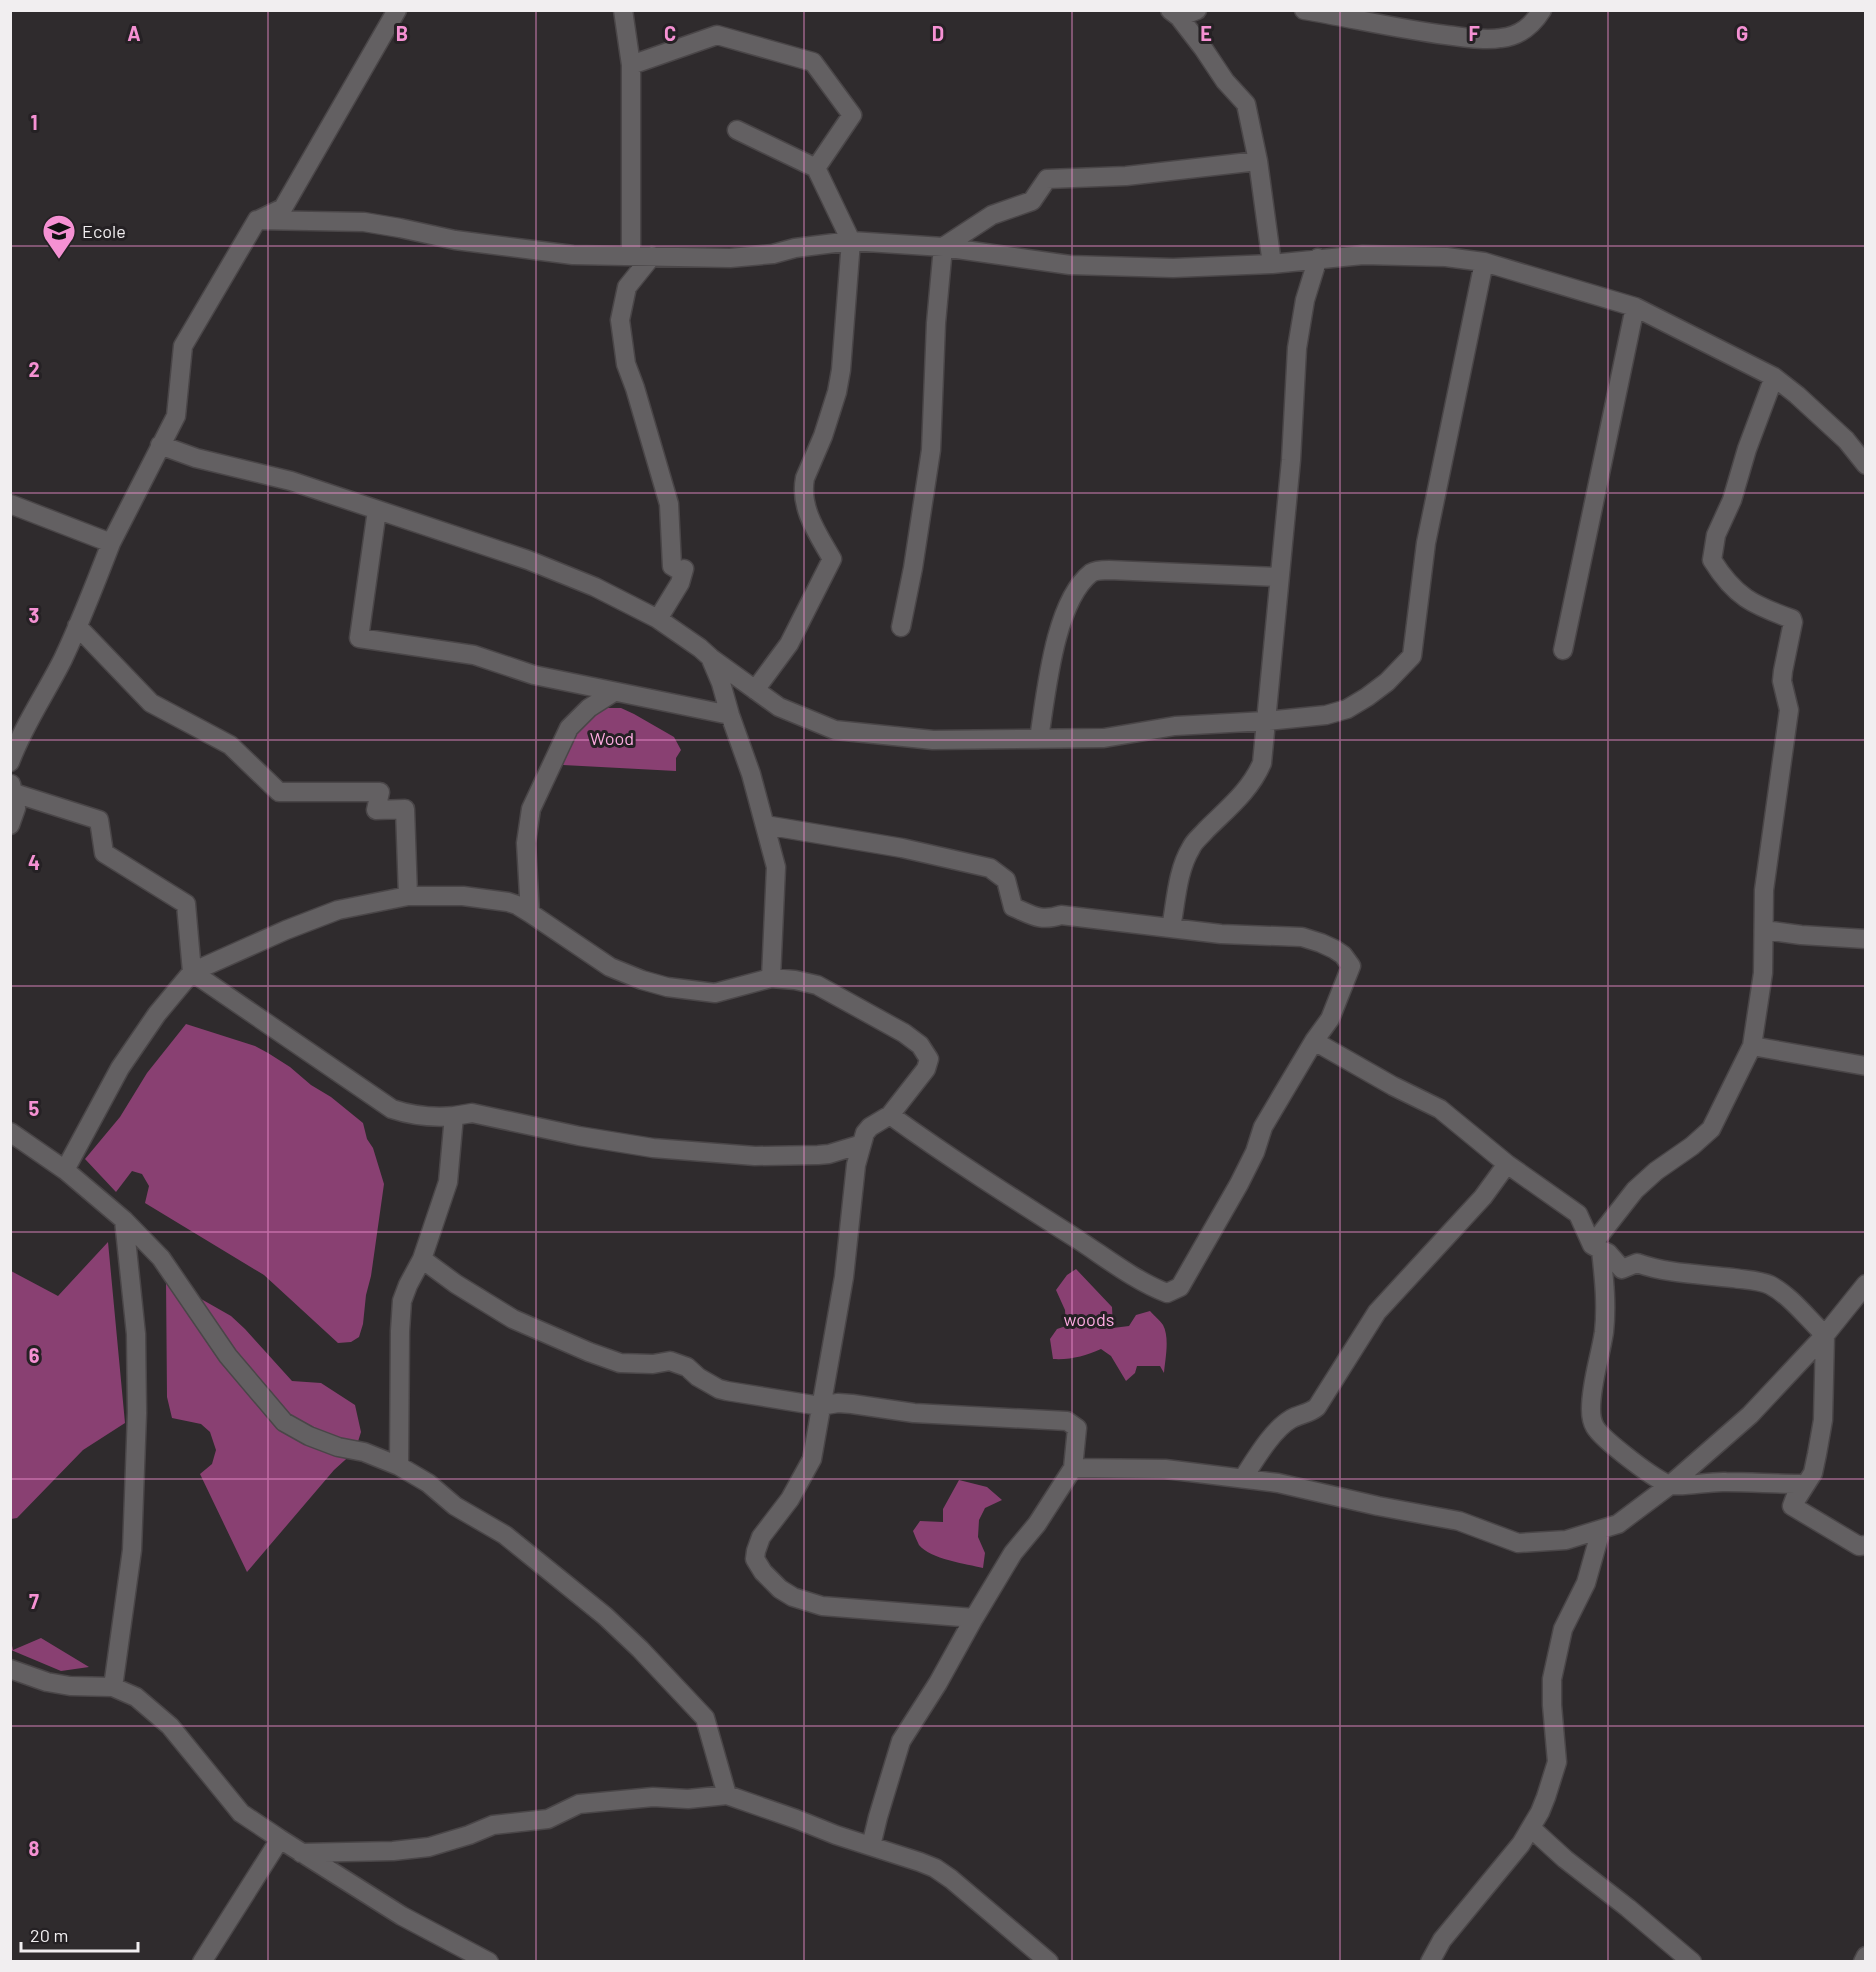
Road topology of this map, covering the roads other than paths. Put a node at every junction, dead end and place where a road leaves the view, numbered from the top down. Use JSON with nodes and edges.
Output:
{"nodes":[{"id":1,"x":397,"y":10,"type":"edge"},
{"id":2,"x":623,"y":10,"type":"edge"},
{"id":3,"x":1197,"y":10,"type":"edge"},
{"id":4,"x":1304,"y":10,"type":"edge"},
{"id":5,"x":1542,"y":10,"type":"edge"},
{"id":6,"x":1174,"y":14,"type":"edge"},
{"id":7,"x":631,"y":65,"type":"junction"},
{"id":8,"x":737,"y":130,"type":"dead end"},
{"id":9,"x":1258,"y":161,"type":"junction"},
{"id":10,"x":816,"y":168,"type":"junction"},
{"id":11,"x":257,"y":220,"type":"junction"},
{"id":12,"x":851,"y":241,"type":"junction"},
{"id":13,"x":943,"y":247,"type":"junction"},
{"id":14,"x":631,"y":255,"type":"junction"},
{"id":15,"x":652,"y":256,"type":"junction"},
{"id":16,"x":1318,"y":258,"type":"junction"},
{"id":17,"x":1484,"y":262,"type":"junction"},
{"id":18,"x":1272,"y":264,"type":"junction"},
{"id":19,"x":1635,"y":307,"type":"junction"},
{"id":20,"x":1774,"y":377,"type":"junction"},
{"id":21,"x":160,"y":446,"type":"junction"},
{"id":22,"x":1866,"y":465,"type":"edge"},
{"id":23,"x":10,"y":504,"type":"edge"},
{"id":24,"x":377,"y":510,"type":"junction"},
{"id":25,"x":111,"y":543,"type":"junction"},
{"id":26,"x":1279,"y":577,"type":"junction"},
{"id":27,"x":658,"y":619,"type":"junction"},
{"id":28,"x":77,"y":626,"type":"junction"},
{"id":29,"x":901,"y":627,"type":"dead end"},
{"id":30,"x":1563,"y":650,"type":"dead end"},
{"id":31,"x":710,"y":657,"type":"junction"},
{"id":32,"x":755,"y":690,"type":"junction"},
{"id":33,"x":614,"y":692,"type":"junction"},
{"id":34,"x":730,"y":715,"type":"junction"},
{"id":35,"x":1266,"y":721,"type":"junction"},
{"id":36,"x":1039,"y":739,"type":"junction"},
{"id":37,"x":10,"y":762,"type":"edge"},
{"id":38,"x":12,"y":788,"type":"edge"},
{"id":39,"x":10,"y":825,"type":"edge"},
{"id":40,"x":765,"y":825,"type":"junction"},
{"id":41,"x":408,"y":896,"type":"junction"},
{"id":42,"x":530,"y":913,"type":"junction"},
{"id":43,"x":1171,"y":928,"type":"junction"},
{"id":44,"x":1764,"y":930,"type":"junction"},
{"id":45,"x":1866,"y":939,"type":"edge"},
{"id":46,"x":192,"y":972,"type":"junction"},
{"id":47,"x":771,"y":978,"type":"junction"},
{"id":48,"x":1314,"y":1041,"type":"junction"},
{"id":49,"x":1752,"y":1046,"type":"junction"},
{"id":50,"x":1866,"y":1066,"type":"edge"},
{"id":51,"x":890,"y":1115,"type":"junction"},
{"id":52,"x":454,"y":1116,"type":"junction"},
{"id":53,"x":10,"y":1132,"type":"edge"},
{"id":54,"x":862,"y":1144,"type":"junction"},
{"id":55,"x":1507,"y":1164,"type":"junction"},
{"id":56,"x":65,"y":1170,"type":"junction"},
{"id":57,"x":124,"y":1220,"type":"junction"},
{"id":58,"x":1597,"y":1247,"type":"junction"},
{"id":59,"x":422,"y":1259,"type":"junction"},
{"id":60,"x":1866,"y":1284,"type":"edge"},
{"id":61,"x":1825,"y":1335,"type":"junction"},
{"id":62,"x":820,"y":1406,"type":"junction"},
{"id":63,"x":399,"y":1466,"type":"junction"},
{"id":64,"x":1073,"y":1468,"type":"junction"},
{"id":65,"x":1243,"y":1478,"type":"junction"},
{"id":66,"x":1670,"y":1485,"type":"junction"},
{"id":67,"x":1792,"y":1506,"type":"junction"},
{"id":68,"x":1601,"y":1530,"type":"junction"},
{"id":69,"x":1866,"y":1545,"type":"edge"},
{"id":70,"x":974,"y":1618,"type":"junction"},
{"id":71,"x":10,"y":1669,"type":"edge"},
{"id":72,"x":113,"y":1687,"type":"junction"},
{"id":73,"x":727,"y":1795,"type":"junction"},
{"id":74,"x":1531,"y":1828,"type":"junction"},
{"id":75,"x":280,"y":1839,"type":"junction"},
{"id":76,"x":871,"y":1846,"type":"junction"},
{"id":77,"x":301,"y":1853,"type":"junction"},
{"id":78,"x":1866,"y":1956,"type":"edge"},
{"id":79,"x":202,"y":1962,"type":"edge"},
{"id":80,"x":489,"y":1962,"type":"edge"},
{"id":81,"x":1049,"y":1962,"type":"edge"},
{"id":82,"x":1430,"y":1962,"type":"edge"},
{"id":83,"x":1692,"y":1962,"type":"edge"},
{"id":84,"x":1863,"y":1962,"type":"edge"}],
"edges":[{"from":1,"to":11,"type":"street"},
{"from":2,"to":7,"type":"street"},
{"from":3,"to":6,"type":"street"},
{"from":4,"to":5,"type":"street"},
{"from":6,"to":9,"type":"street"},
{"from":7,"to":10,"type":"street"},
{"from":7,"to":14,"type":"street"},
{"from":8,"to":10,"type":"street"},
{"from":9,"to":13,"type":"street"},
{"from":9,"to":18,"type":"street"},
{"from":10,"to":12,"type":"street"},
{"from":11,"to":14,"type":"street"},
{"from":11,"to":21,"type":"street"},
{"from":12,"to":13,"type":"street"},
{"from":12,"to":15,"type":"street"},
{"from":12,"to":32,"type":"street"},
{"from":13,"to":18,"type":"street"},
{"from":13,"to":29,"type":"street"},
{"from":14,"to":15,"type":"street"},
{"from":15,"to":27,"type":"street"},
{"from":16,"to":17,"type":"street"},
{"from":16,"to":18,"type":"street"},
{"from":16,"to":26,"type":"street"},
{"from":17,"to":19,"type":"street"},
{"from":17,"to":35,"type":"street"},
{"from":19,"to":20,"type":"street"},
{"from":19,"to":30,"type":"street"},
{"from":20,"to":22,"type":"street"},
{"from":20,"to":44,"type":"street"},
{"from":21,"to":24,"type":"street"},
{"from":21,"to":25,"type":"street"},
{"from":23,"to":25,"type":"street"},
{"from":24,"to":27,"type":"street"},
{"from":24,"to":33,"type":"street"},
{"from":25,"to":28,"type":"street"},
{"from":26,"to":35,"type":"street"},
{"from":26,"to":36,"type":"street"},
{"from":27,"to":31,"type":"street"},
{"from":28,"to":37,"type":"street"},
{"from":28,"to":41,"type":"street"},
{"from":31,"to":32,"type":"street"},
{"from":31,"to":34,"type":"street"},
{"from":32,"to":36,"type":"street"},
{"from":33,"to":34,"type":"street"},
{"from":33,"to":42,"type":"street"},
{"from":34,"to":40,"type":"street"},
{"from":35,"to":36,"type":"street"},
{"from":35,"to":43,"type":"street"},
{"from":38,"to":39,"type":"street"},
{"from":38,"to":46,"type":"street"},
{"from":40,"to":43,"type":"street"},
{"from":40,"to":47,"type":"street"},
{"from":41,"to":42,"type":"street"},
{"from":41,"to":46,"type":"street"},
{"from":42,"to":47,"type":"street"},
{"from":43,"to":48,"type":"street"},
{"from":44,"to":45,"type":"street"},
{"from":44,"to":49,"type":"street"},
{"from":46,"to":52,"type":"street"},
{"from":46,"to":56,"type":"street"},
{"from":47,"to":51,"type":"street"},
{"from":48,"to":51,"type":"street"},
{"from":48,"to":55,"type":"street"},
{"from":49,"to":50,"type":"street"},
{"from":49,"to":58,"type":"street"},
{"from":51,"to":54,"type":"street"},
{"from":52,"to":54,"type":"street"},
{"from":52,"to":59,"type":"street"},
{"from":53,"to":56,"type":"street"},
{"from":54,"to":62,"type":"street"},
{"from":55,"to":58,"type":"street"},
{"from":55,"to":65,"type":"street"},
{"from":56,"to":57,"type":"street"},
{"from":57,"to":63,"type":"street"},
{"from":57,"to":72,"type":"street"},
{"from":58,"to":61,"type":"street"},
{"from":58,"to":66,"type":"street"},
{"from":59,"to":62,"type":"street"},
{"from":59,"to":63,"type":"street"},
{"from":60,"to":61,"type":"street"},
{"from":61,"to":66,"type":"street"},
{"from":61,"to":67,"type":"street"},
{"from":62,"to":64,"type":"street"},
{"from":62,"to":70,"type":"street"},
{"from":63,"to":73,"type":"street"},
{"from":64,"to":65,"type":"street"},
{"from":64,"to":70,"type":"street"},
{"from":65,"to":68,"type":"street"},
{"from":66,"to":67,"type":"street"},
{"from":66,"to":68,"type":"street"},
{"from":67,"to":69,"type":"street"},
{"from":68,"to":74,"type":"street"},
{"from":70,"to":76,"type":"street"},
{"from":71,"to":72,"type":"street"},
{"from":72,"to":75,"type":"street"},
{"from":73,"to":76,"type":"street"},
{"from":73,"to":77,"type":"street"},
{"from":74,"to":82,"type":"street"},
{"from":74,"to":83,"type":"street"},
{"from":75,"to":77,"type":"street"},
{"from":75,"to":79,"type":"street"},
{"from":76,"to":81,"type":"street"},
{"from":77,"to":80,"type":"street"},
{"from":78,"to":84,"type":"street"}]}
